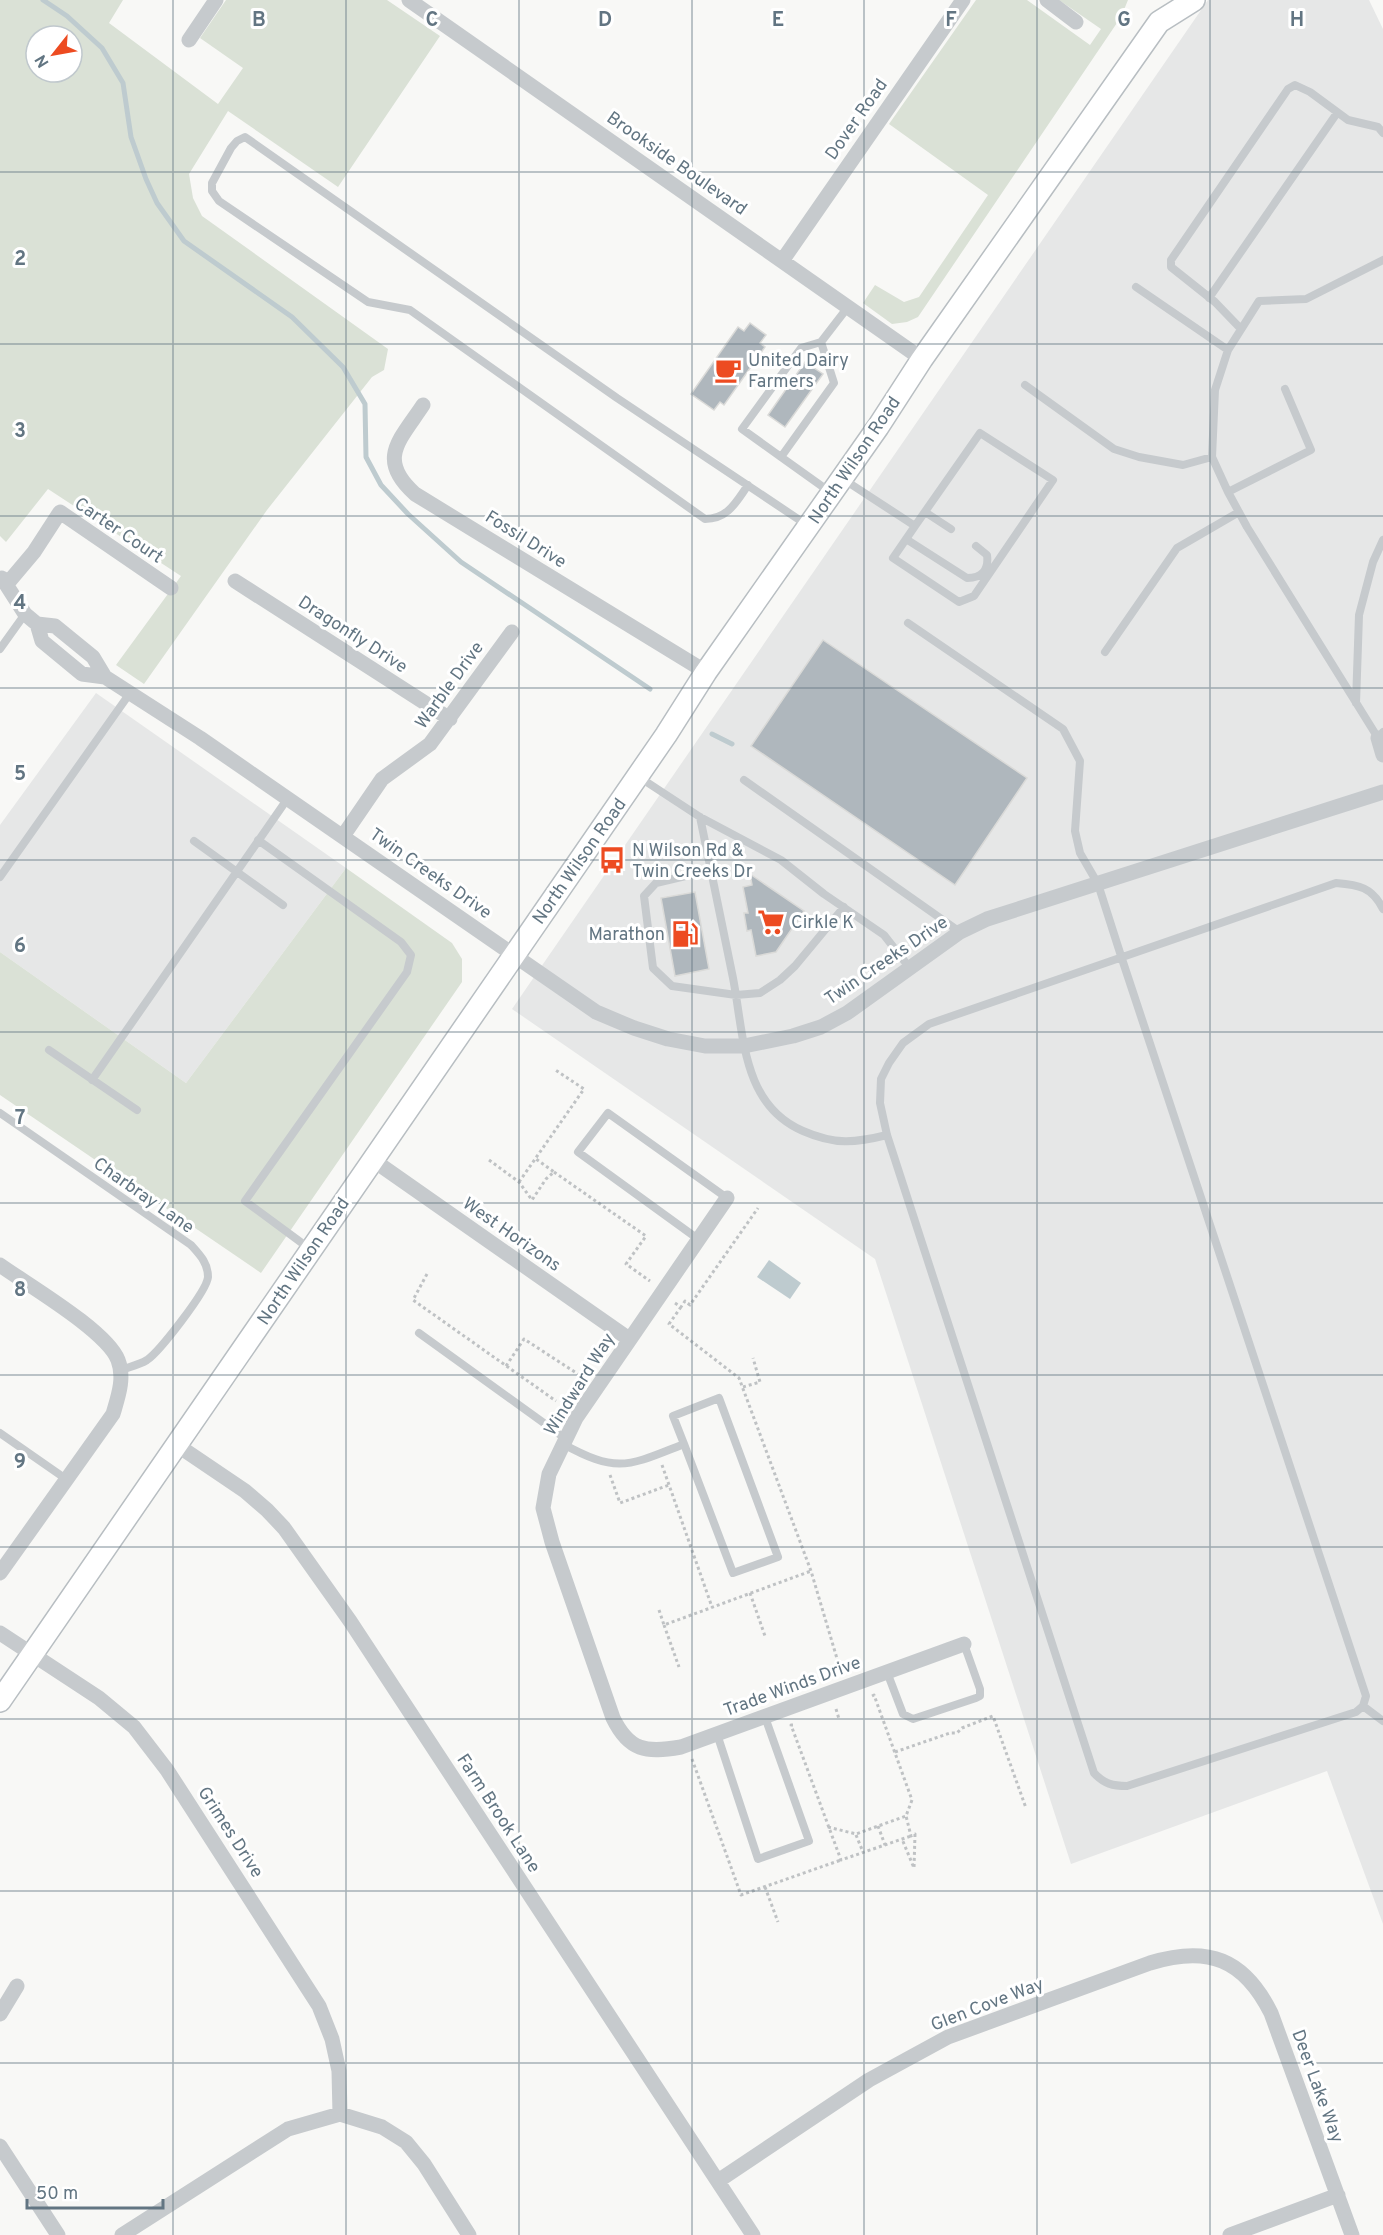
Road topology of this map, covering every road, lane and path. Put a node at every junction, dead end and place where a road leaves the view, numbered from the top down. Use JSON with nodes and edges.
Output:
{"nodes":[{"id":1,"x":216,"y":0,"type":"edge"},
{"id":2,"x":409,"y":0,"type":"edge"},
{"id":3,"x":963,"y":0,"type":"edge"},
{"id":4,"x":1047,"y":0,"type":"edge"},
{"id":5,"x":1162,"y":0,"type":"edge"},
{"id":6,"x":1194,"y":0,"type":"edge"},
{"id":7,"x":1076,"y":22,"type":"dead end"},
{"id":8,"x":1158,"y":22,"type":"junction"},
{"id":9,"x":189,"y":40,"type":"dead end"},
{"id":10,"x":1337,"y":113,"type":"junction"},
{"id":11,"x":1383,"y":132,"type":"edge"},
{"id":12,"x":782,"y":261,"type":"junction"},
{"id":13,"x":1383,"y":261,"type":"edge"},
{"id":14,"x":1136,"y":287,"type":"dead end"},
{"id":15,"x":1209,"y":298,"type":"junction"},
{"id":16,"x":848,"y":307,"type":"junction"},
{"id":17,"x":1241,"y":330,"type":"junction"},
{"id":18,"x":821,"y":342,"type":"junction"},
{"id":19,"x":1228,"y":350,"type":"junction"},
{"id":20,"x":922,"y":359,"type":"junction"},
{"id":21,"x":1025,"y":385,"type":"dead end"},
{"id":22,"x":1285,"y":389,"type":"dead end"},
{"id":23,"x":423,"y":405,"type":"dead end"},
{"id":24,"x":782,"y":457,"type":"junction"},
{"id":25,"x":1212,"y":457,"type":"junction"},
{"id":26,"x":748,"y":485,"type":"junction"},
{"id":27,"x":836,"y":486,"type":"junction"},
{"id":28,"x":1228,"y":492,"type":"junction"},
{"id":29,"x":925,"y":512,"type":"junction"},
{"id":30,"x":1239,"y":512,"type":"junction"},
{"id":31,"x":809,"y":525,"type":"junction"},
{"id":32,"x":915,"y":526,"type":"junction"},
{"id":33,"x":951,"y":529,"type":"dead end"},
{"id":34,"x":906,"y":539,"type":"junction"},
{"id":35,"x":1383,"y":540,"type":"edge"},
{"id":36,"x":976,"y":546,"type":"dead end"},
{"id":37,"x":2,"y":581,"type":"edge"},
{"id":38,"x":235,"y":581,"type":"dead end"},
{"id":39,"x":171,"y":588,"type":"dead end"},
{"id":40,"x":31,"y":619,"type":"junction"},
{"id":41,"x":908,"y":623,"type":"dead end"},
{"id":42,"x":512,"y":632,"type":"dead end"},
{"id":43,"x":0,"y":649,"type":"edge"},
{"id":44,"x":1106,"y":652,"type":"dead end"},
{"id":45,"x":706,"y":672,"type":"junction"},
{"id":46,"x":130,"y":693,"type":"junction"},
{"id":47,"x":1356,"y":704,"type":"junction"},
{"id":48,"x":450,"y":719,"type":"junction"},
{"id":49,"x":1380,"y":735,"type":"edge"},
{"id":50,"x":1383,"y":755,"type":"edge"},
{"id":51,"x":638,"y":776,"type":"junction"},
{"id":52,"x":744,"y":780,"type":"dead end"},
{"id":53,"x":1383,"y":792,"type":"edge"},
{"id":54,"x":288,"y":798,"type":"junction"},
{"id":55,"x":700,"y":818,"type":"junction"},
{"id":56,"x":343,"y":836,"type":"junction"},
{"id":57,"x":258,"y":840,"type":"junction"},
{"id":58,"x":194,"y":841,"type":"dead end"},
{"id":59,"x":711,"y":870,"type":"junction"},
{"id":60,"x":237,"y":872,"type":"junction"},
{"id":61,"x":0,"y":877,"type":"edge"},
{"id":62,"x":1098,"y":884,"type":"junction"},
{"id":63,"x":283,"y":905,"type":"dead end"},
{"id":64,"x":844,"y":907,"type":"junction"},
{"id":65,"x":1383,"y":909,"type":"edge"},
{"id":66,"x":960,"y":932,"type":"junction"},
{"id":67,"x":515,"y":954,"type":"junction"},
{"id":68,"x":1122,"y":959,"type":"junction"},
{"id":69,"x":909,"y":967,"type":"junction"},
{"id":70,"x":736,"y":995,"type":"junction"},
{"id":71,"x":744,"y":1046,"type":"junction"},
{"id":72,"x":49,"y":1050,"type":"dead end"},
{"id":73,"x":554,"y":1069,"type":"dead end"},
{"id":74,"x":92,"y":1080,"type":"junction"},
{"id":75,"x":137,"y":1110,"type":"dead end"},
{"id":76,"x":0,"y":1113,"type":"edge"},
{"id":77,"x":887,"y":1135,"type":"junction"},
{"id":78,"x":535,"y":1159,"type":"junction"},
{"id":79,"x":373,"y":1160,"type":"junction"},
{"id":80,"x":489,"y":1160,"type":"dead end"},
{"id":81,"x":554,"y":1172,"type":"junction"},
{"id":82,"x":519,"y":1182,"type":"junction"},
{"id":83,"x":727,"y":1198,"type":"joint"},
{"id":84,"x":759,"y":1208,"type":"dead end"},
{"id":85,"x":698,"y":1239,"type":"junction"},
{"id":86,"x":311,"y":1250,"type":"junction"},
{"id":87,"x":0,"y":1265,"type":"edge"},
{"id":88,"x":427,"y":1274,"type":"dead end"},
{"id":89,"x":662,"y":1292,"type":"junction"},
{"id":90,"x":681,"y":1307,"type":"junction"},
{"id":91,"x":419,"y":1333,"type":"dead end"},
{"id":92,"x":629,"y":1339,"type":"junction"},
{"id":93,"x":753,"y":1358,"type":"dead end"},
{"id":94,"x":506,"y":1366,"type":"junction"},
{"id":95,"x":121,"y":1370,"type":"junction"},
{"id":96,"x":589,"y":1382,"type":"dead end"},
{"id":97,"x":743,"y":1388,"type":"junction"},
{"id":98,"x":556,"y":1401,"type":"dead end"},
{"id":99,"x":0,"y":1433,"type":"edge"},
{"id":100,"x":564,"y":1442,"type":"junction"},
{"id":101,"x":684,"y":1444,"type":"junction"},
{"id":102,"x":177,"y":1445,"type":"junction"},
{"id":103,"x":662,"y":1464,"type":"dead end"},
{"id":104,"x":609,"y":1472,"type":"dead end"},
{"id":105,"x":66,"y":1479,"type":"junction"},
{"id":106,"x":669,"y":1485,"type":"junction"},
{"id":107,"x":811,"y":1571,"type":"junction"},
{"id":108,"x":0,"y":1573,"type":"edge"},
{"id":109,"x":750,"y":1593,"type":"junction"},
{"id":110,"x":712,"y":1607,"type":"junction"},
{"id":111,"x":659,"y":1610,"type":"dead end"},
{"id":112,"x":664,"y":1625,"type":"junction"},
{"id":113,"x":0,"y":1633,"type":"edge"},
{"id":114,"x":765,"y":1636,"type":"dead end"},
{"id":115,"x":964,"y":1644,"type":"joint"},
{"id":116,"x":33,"y":1653,"type":"junction"},
{"id":117,"x":679,"y":1666,"type":"dead end"},
{"id":118,"x":887,"y":1672,"type":"junction"},
{"id":119,"x":847,"y":1687,"type":"junction"},
{"id":120,"x":867,"y":1698,"type":"dead end"},
{"id":121,"x":0,"y":1701,"type":"edge"},
{"id":122,"x":1364,"y":1706,"type":"junction"},
{"id":123,"x":765,"y":1717,"type":"junction"},
{"id":124,"x":839,"y":1719,"type":"dead end"},
{"id":125,"x":803,"y":1721,"type":"dead end"},
{"id":126,"x":1383,"y":1721,"type":"edge"},
{"id":127,"x":717,"y":1734,"type":"junction"},
{"id":128,"x":631,"y":1744,"type":"joint"},
{"id":129,"x":895,"y":1752,"type":"junction"},
{"id":130,"x":1026,"y":1808,"type":"dead end"},
{"id":131,"x":906,"y":1816,"type":"junction"},
{"id":132,"x":879,"y":1825,"type":"junction"},
{"id":133,"x":828,"y":1827,"type":"junction"},
{"id":134,"x":856,"y":1834,"type":"junction"},
{"id":135,"x":911,"y":1836,"type":"junction"},
{"id":136,"x":902,"y":1839,"type":"junction"},
{"id":137,"x":885,"y":1845,"type":"junction"},
{"id":138,"x":863,"y":1852,"type":"junction"},
{"id":139,"x":765,"y":1887,"type":"dead end"},
{"id":140,"x":778,"y":1922,"type":"dead end"},
{"id":141,"x":1228,"y":1963,"type":"joint"},
{"id":142,"x":17,"y":1986,"type":"dead end"},
{"id":143,"x":0,"y":2014,"type":"edge"},
{"id":144,"x":340,"y":2114,"type":"junction"},
{"id":145,"x":0,"y":2146,"type":"edge"},
{"id":146,"x":718,"y":2181,"type":"junction"},
{"id":147,"x":1338,"y":2195,"type":"junction"},
{"id":148,"x":58,"y":2235,"type":"edge"},
{"id":149,"x":122,"y":2235,"type":"edge"},
{"id":150,"x":469,"y":2235,"type":"edge"},
{"id":151,"x":753,"y":2235,"type":"edge"},
{"id":152,"x":1230,"y":2235,"type":"edge"},
{"id":153,"x":1352,"y":2235,"type":"edge"}],
"edges":[{"from":1,"to":9,"type":"street"},
{"from":2,"to":12,"type":"street","name":"Brookside Boulevard"},
{"from":3,"to":12,"type":"street","name":"Dover Road"},
{"from":4,"to":7,"type":"street"},
{"from":5,"to":8,"type":"main road","name":"North Wilson Road"},
{"from":6,"to":8,"type":"main road","name":"North Wilson Road"},
{"from":8,"to":20,"type":"main road","name":"North Wilson Road"},
{"from":10,"to":11,"type":"lane"},
{"from":10,"to":15,"type":"lane"},
{"from":10,"to":15,"type":"lane"},
{"from":12,"to":16,"type":"street","name":"Brookside Boulevard"},
{"from":13,"to":17,"type":"lane"},
{"from":14,"to":19,"type":"lane"},
{"from":15,"to":17,"type":"lane"},
{"from":16,"to":18,"type":"lane"},
{"from":16,"to":20,"type":"street","name":"Brookside Boulevard"},
{"from":17,"to":19,"type":"lane"},
{"from":18,"to":24,"type":"lane"},
{"from":18,"to":24,"type":"lane"},
{"from":19,"to":25,"type":"lane"},
{"from":20,"to":27,"type":"main road","name":"North Wilson Road"},
{"from":21,"to":25,"type":"lane"},
{"from":22,"to":28,"type":"lane"},
{"from":23,"to":45,"type":"street","name":"Fossil Drive"},
{"from":24,"to":27,"type":"lane"},
{"from":25,"to":28,"type":"lane"},
{"from":26,"to":26,"type":"lane"},
{"from":26,"to":31,"type":"lane"},
{"from":27,"to":31,"type":"main road","name":"North Wilson Road"},
{"from":27,"to":32,"type":"lane"},
{"from":28,"to":30,"type":"lane"},
{"from":29,"to":32,"type":"lane"},
{"from":29,"to":33,"type":"lane"},
{"from":29,"to":34,"type":"lane"},
{"from":30,"to":44,"type":"lane"},
{"from":30,"to":47,"type":"lane"},
{"from":31,"to":45,"type":"main road","name":"North Wilson Road"},
{"from":32,"to":34,"type":"lane"},
{"from":34,"to":36,"type":"lane"},
{"from":35,"to":47,"type":"lane"},
{"from":37,"to":39,"type":"street","name":"Carter Court"},
{"from":37,"to":40,"type":"street"},
{"from":38,"to":48,"type":"street","name":"Dragonfly Drive"},
{"from":40,"to":43,"type":"lane"},
{"from":40,"to":46,"type":"street","name":"Twin Creeks Drive"},
{"from":41,"to":62,"type":"lane"},
{"from":42,"to":48,"type":"street","name":"Warble Drive"},
{"from":45,"to":51,"type":"main road","name":"North Wilson Road"},
{"from":46,"to":54,"type":"street","name":"Twin Creeks Drive"},
{"from":46,"to":61,"type":"lane"},
{"from":47,"to":49,"type":"lane"},
{"from":48,"to":56,"type":"street","name":"Warble Drive"},
{"from":49,"to":50,"type":"street"},
{"from":51,"to":55,"type":"lane"},
{"from":51,"to":67,"type":"main road","name":"North Wilson Road"},
{"from":52,"to":66,"type":"lane"},
{"from":53,"to":62,"type":"street","name":"Twin Creeks Drive"},
{"from":54,"to":56,"type":"street","name":"Twin Creeks Drive"},
{"from":54,"to":57,"type":"lane"},
{"from":55,"to":59,"type":"lane"},
{"from":55,"to":64,"type":"lane"},
{"from":56,"to":67,"type":"street","name":"Twin Creeks Drive"},
{"from":57,"to":60,"type":"lane"},
{"from":57,"to":86,"type":"lane"},
{"from":58,"to":60,"type":"lane"},
{"from":59,"to":70,"type":"lane"},
{"from":59,"to":70,"type":"lane"},
{"from":60,"to":63,"type":"lane"},
{"from":60,"to":74,"type":"lane"},
{"from":62,"to":66,"type":"street","name":"Twin Creeks Drive"},
{"from":62,"to":68,"type":"lane"},
{"from":64,"to":69,"type":"lane"},
{"from":64,"to":70,"type":"lane"},
{"from":65,"to":68,"type":"lane"},
{"from":66,"to":69,"type":"street","name":"Twin Creeks Drive"},
{"from":67,"to":71,"type":"street","name":"Twin Creeks Drive"},
{"from":67,"to":79,"type":"main road","name":"North Wilson Road"},
{"from":68,"to":77,"type":"lane"},
{"from":68,"to":122,"type":"lane"},
{"from":69,"to":71,"type":"street","name":"Twin Creeks Drive"},
{"from":70,"to":71,"type":"lane"},
{"from":71,"to":77,"type":"lane"},
{"from":72,"to":74,"type":"lane"},
{"from":73,"to":78,"type":"path"},
{"from":74,"to":75,"type":"lane"},
{"from":76,"to":95,"type":"lane","name":"Charbray Lane"},
{"from":77,"to":122,"type":"lane"},
{"from":78,"to":81,"type":"path"},
{"from":78,"to":82,"type":"path"},
{"from":79,"to":86,"type":"main road","name":"North Wilson Road"},
{"from":79,"to":92,"type":"street","name":"West Horizons"},
{"from":80,"to":82,"type":"path"},
{"from":81,"to":82,"type":"path"},
{"from":81,"to":89,"type":"path"},
{"from":83,"to":85,"type":"street","name":"Windward Way"},
{"from":83,"to":85,"type":"lane"},
{"from":84,"to":90,"type":"path"},
{"from":85,"to":89,"type":"street","name":"Windward Way"},
{"from":86,"to":102,"type":"main road","name":"North Wilson Road"},
{"from":87,"to":95,"type":"street"},
{"from":88,"to":94,"type":"path"},
{"from":89,"to":90,"type":"path"},
{"from":89,"to":92,"type":"street","name":"Windward Way"},
{"from":90,"to":97,"type":"path"},
{"from":91,"to":100,"type":"lane"},
{"from":92,"to":100,"type":"street","name":"Windward Way"},
{"from":93,"to":97,"type":"path"},
{"from":94,"to":96,"type":"path"},
{"from":94,"to":98,"type":"path"},
{"from":95,"to":105,"type":"street"},
{"from":97,"to":107,"type":"path"},
{"from":99,"to":105,"type":"lane"},
{"from":100,"to":101,"type":"lane"},
{"from":100,"to":128,"type":"street","name":"Windward Way"},
{"from":101,"to":101,"type":"lane"},
{"from":102,"to":116,"type":"main road","name":"North Wilson Road"},
{"from":102,"to":146,"type":"street","name":"Farm Brook Lane"},
{"from":103,"to":106,"type":"path"},
{"from":104,"to":106,"type":"path"},
{"from":105,"to":108,"type":"street"},
{"from":106,"to":110,"type":"path"},
{"from":107,"to":109,"type":"path"},
{"from":107,"to":119,"type":"path"},
{"from":109,"to":110,"type":"path"},
{"from":109,"to":114,"type":"path"},
{"from":110,"to":112,"type":"path"},
{"from":111,"to":112,"type":"path"},
{"from":112,"to":117,"type":"path"},
{"from":113,"to":116,"type":"street","name":"Grimes Drive"},
{"from":115,"to":118,"type":"street","name":"Trade Winds Drive"},
{"from":115,"to":118,"type":"lane"},
{"from":116,"to":121,"type":"main road","name":"North Wilson Road"},
{"from":116,"to":144,"type":"street","name":"Grimes Drive"},
{"from":118,"to":119,"type":"street","name":"Trade Winds Drive"},
{"from":119,"to":123,"type":"street","name":"Trade Winds Drive"},
{"from":119,"to":124,"type":"path"},
{"from":120,"to":129,"type":"path"},
{"from":122,"to":126,"type":"lane"},
{"from":123,"to":127,"type":"street","name":"Trade Winds Drive"},
{"from":123,"to":127,"type":"lane"},
{"from":125,"to":133,"type":"path"},
{"from":127,"to":128,"type":"street","name":"Trade Winds Drive"},
{"from":129,"to":130,"type":"path"},
{"from":129,"to":131,"type":"path"},
{"from":131,"to":132,"type":"path"},
{"from":131,"to":135,"type":"path"},
{"from":132,"to":134,"type":"path"},
{"from":132,"to":137,"type":"path"},
{"from":133,"to":134,"type":"path"},
{"from":133,"to":138,"type":"path"},
{"from":134,"to":138,"type":"path"},
{"from":135,"to":136,"type":"path"},
{"from":135,"to":136,"type":"path"},
{"from":136,"to":137,"type":"path"},
{"from":137,"to":138,"type":"path"},
{"from":139,"to":140,"type":"path"},
{"from":141,"to":146,"type":"street","name":"Glen Cove Way"},
{"from":141,"to":147,"type":"street","name":"Deer Lake Way"},
{"from":142,"to":143,"type":"street"},
{"from":144,"to":149,"type":"street"},
{"from":144,"to":150,"type":"street"},
{"from":145,"to":148,"type":"street"},
{"from":146,"to":151,"type":"street","name":"Farm Brook Lane"},
{"from":147,"to":152,"type":"street"},
{"from":147,"to":153,"type":"street","name":"Deer Lake Way"}]}
